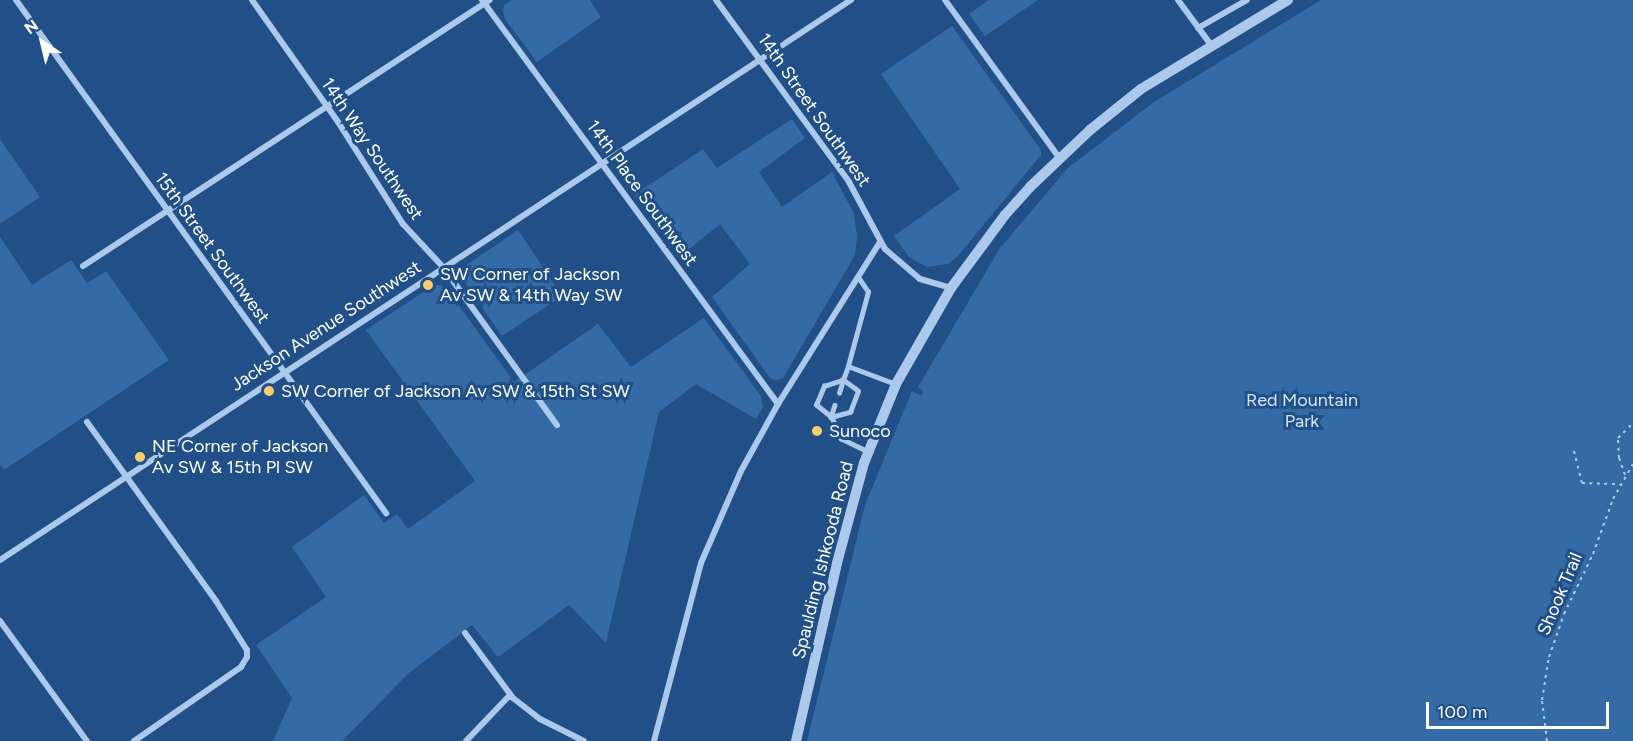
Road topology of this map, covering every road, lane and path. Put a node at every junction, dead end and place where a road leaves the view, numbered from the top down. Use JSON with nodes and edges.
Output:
{"nodes":[{"id":1,"x":16,"y":0,"type":"edge"},
{"id":2,"x":252,"y":0,"type":"edge"},
{"id":3,"x":716,"y":0,"type":"edge"},
{"id":4,"x":851,"y":0,"type":"edge"},
{"id":5,"x":945,"y":0,"type":"edge"},
{"id":6,"x":1178,"y":0,"type":"edge"},
{"id":7,"x":1247,"y":0,"type":"edge"},
{"id":8,"x":1288,"y":0,"type":"edge"},
{"id":9,"x":486,"y":1,"type":"edge"},
{"id":10,"x":1198,"y":28,"type":"junction"},
{"id":11,"x":1210,"y":45,"type":"junction"},
{"id":12,"x":760,"y":59,"type":"junction"},
{"id":13,"x":327,"y":106,"type":"junction"},
{"id":14,"x":1060,"y":159,"type":"junction"},
{"id":15,"x":601,"y":163,"type":"junction"},
{"id":16,"x":167,"y":212,"type":"junction"},
{"id":17,"x":880,"y":242,"type":"junction"},
{"id":18,"x":83,"y":266,"type":"dead end"},
{"id":19,"x":443,"y":267,"type":"junction"},
{"id":20,"x":858,"y":277,"type":"junction"},
{"id":21,"x":951,"y":288,"type":"junction"},
{"id":22,"x":848,"y":366,"type":"junction"},
{"id":23,"x":283,"y":372,"type":"junction"},
{"id":24,"x":843,"y":380,"type":"junction"},
{"id":25,"x":896,"y":384,"type":"junction"},
{"id":26,"x":839,"y":393,"type":"dead end"},
{"id":27,"x":778,"y":404,"type":"junction"},
{"id":28,"x":836,"y":405,"type":"dead end"},
{"id":29,"x":831,"y":417,"type":"junction"},
{"id":30,"x":87,"y":422,"type":"dead end"},
{"id":31,"x":1633,"y":423,"type":"edge"},
{"id":32,"x":557,"y":425,"type":"dead end"},
{"id":33,"x":1574,"y":451,"type":"dead end"},
{"id":34,"x":868,"y":452,"type":"junction"},
{"id":35,"x":1633,"y":464,"type":"edge"},
{"id":36,"x":1625,"y":475,"type":"junction"},
{"id":37,"x":127,"y":476,"type":"junction"},
{"id":38,"x":1620,"y":484,"type":"junction"},
{"id":39,"x":386,"y":513,"type":"dead end"},
{"id":40,"x":0,"y":560,"type":"edge"},
{"id":41,"x":0,"y":621,"type":"edge"},
{"id":42,"x":465,"y":633,"type":"dead end"},
{"id":43,"x":510,"y":695,"type":"junction"},
{"id":44,"x":87,"y":741,"type":"edge"},
{"id":45,"x":134,"y":741,"type":"edge"},
{"id":46,"x":466,"y":741,"type":"edge"},
{"id":47,"x":584,"y":741,"type":"edge"},
{"id":48,"x":654,"y":741,"type":"edge"},
{"id":49,"x":796,"y":741,"type":"edge"},
{"id":50,"x":1547,"y":741,"type":"edge"}],
"edges":[{"from":1,"to":16,"type":"street","name":"15th Street Southwest"},
{"from":2,"to":13,"type":"street","name":"14th Way Southwest"},
{"from":3,"to":12,"type":"street","name":"14th Street Southwest"},
{"from":4,"to":12,"type":"street","name":"Jackson Avenue Southwest"},
{"from":5,"to":14,"type":"street"},
{"from":6,"to":10,"type":"street"},
{"from":7,"to":10,"type":"street"},
{"from":8,"to":11,"type":"street","name":"Spaulding Ishkooda Road"},
{"from":9,"to":13,"type":"street"},
{"from":9,"to":15,"type":"street","name":"14th Place Southwest"},
{"from":10,"to":11,"type":"street"},
{"from":11,"to":14,"type":"street","name":"Spaulding Ishkooda Road"},
{"from":12,"to":15,"type":"street","name":"Jackson Avenue Southwest"},
{"from":12,"to":17,"type":"street","name":"14th Street Southwest"},
{"from":13,"to":16,"type":"street"},
{"from":13,"to":19,"type":"street","name":"14th Way Southwest"},
{"from":14,"to":21,"type":"street","name":"Spaulding Ishkooda Road"},
{"from":15,"to":19,"type":"street","name":"Jackson Avenue Southwest"},
{"from":15,"to":27,"type":"street","name":"14th Place Southwest"},
{"from":16,"to":18,"type":"street"},
{"from":16,"to":23,"type":"street","name":"15th Street Southwest"},
{"from":17,"to":20,"type":"street"},
{"from":17,"to":21,"type":"street","name":"14th Street Southwest"},
{"from":19,"to":23,"type":"street","name":"Jackson Avenue Southwest"},
{"from":19,"to":32,"type":"street","name":"14th Way Southwest"},
{"from":20,"to":22,"type":"lane"},
{"from":20,"to":27,"type":"street"},
{"from":21,"to":25,"type":"street","name":"Spaulding Ishkooda Road"},
{"from":22,"to":24,"type":"lane"},
{"from":22,"to":25,"type":"lane"},
{"from":23,"to":37,"type":"street","name":"Jackson Avenue Southwest"},
{"from":23,"to":39,"type":"street","name":"15th Street Southwest"},
{"from":24,"to":26,"type":"lane"},
{"from":24,"to":29,"type":"lane"},
{"from":24,"to":29,"type":"lane"},
{"from":25,"to":34,"type":"street","name":"Spaulding Ishkooda Road"},
{"from":27,"to":48,"type":"street"},
{"from":28,"to":29,"type":"lane"},
{"from":29,"to":34,"type":"lane"},
{"from":30,"to":37,"type":"street"},
{"from":31,"to":36,"type":"path"},
{"from":33,"to":38,"type":"path"},
{"from":34,"to":49,"type":"street","name":"Spaulding Ishkooda Road"},
{"from":35,"to":36,"type":"path","name":"Shook Trail"},
{"from":36,"to":38,"type":"path","name":"Shook Trail"},
{"from":37,"to":40,"type":"street","name":"Jackson Avenue Southwest"},
{"from":37,"to":45,"type":"street"},
{"from":38,"to":50,"type":"path","name":"Shook Trail"},
{"from":41,"to":44,"type":"street"},
{"from":42,"to":43,"type":"street"},
{"from":43,"to":46,"type":"street"},
{"from":43,"to":47,"type":"street"}]}
